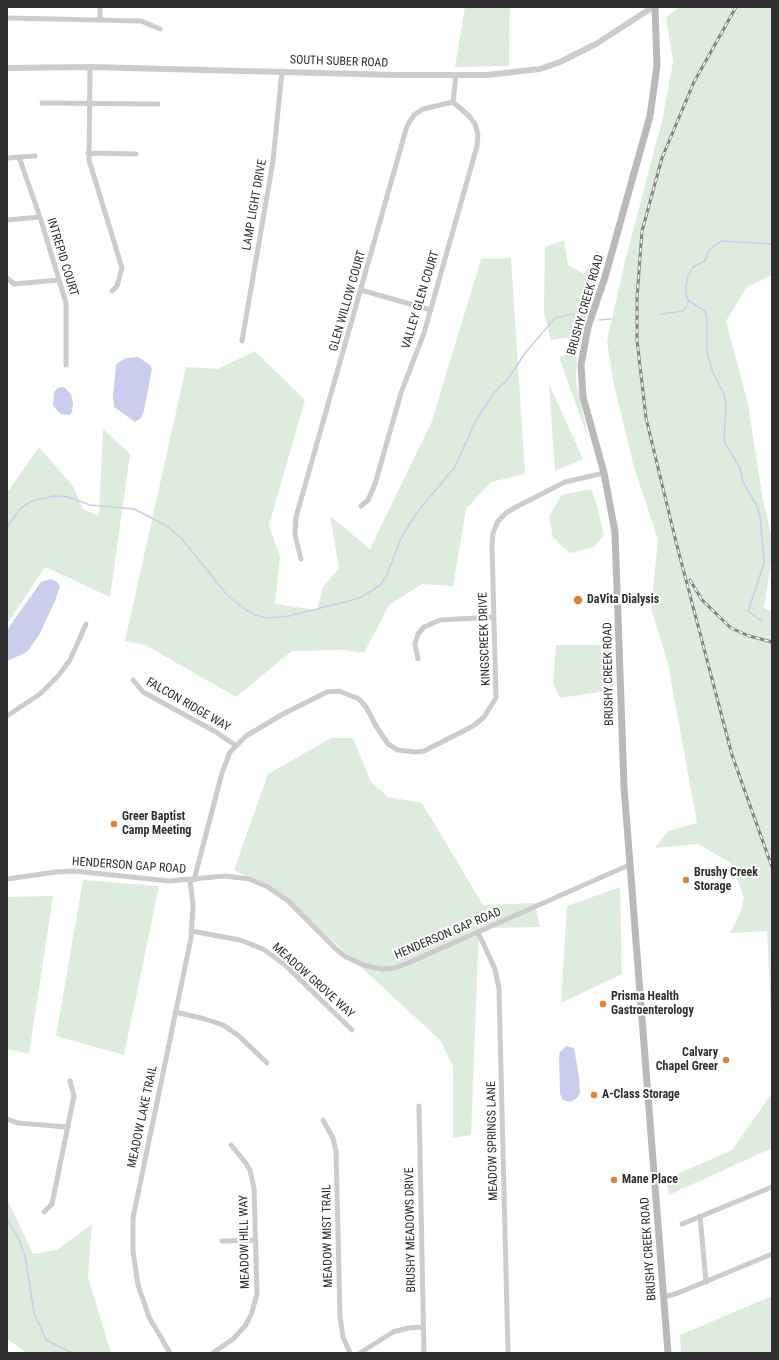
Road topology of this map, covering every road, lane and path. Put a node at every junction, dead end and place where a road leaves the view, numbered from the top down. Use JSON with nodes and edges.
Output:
{"nodes":[{"id":1,"x":100,"y":7,"type":"edge"},
{"id":2,"x":654,"y":7,"type":"edge"},
{"id":3,"x":7,"y":18,"type":"edge"},
{"id":4,"x":100,"y":19,"type":"junction"},
{"id":5,"x":160,"y":29,"type":"dead end"},
{"id":6,"x":90,"y":67,"type":"junction"},
{"id":7,"x":7,"y":68,"type":"edge"},
{"id":8,"x":282,"y":71,"type":"junction"},
{"id":9,"x":456,"y":75,"type":"junction"},
{"id":10,"x":453,"y":102,"type":"junction"},
{"id":11,"x":42,"y":103,"type":"dead end"},
{"id":12,"x":90,"y":104,"type":"junction"},
{"id":13,"x":158,"y":104,"type":"dead end"},
{"id":14,"x":88,"y":153,"type":"junction"},
{"id":15,"x":136,"y":154,"type":"dead end"},
{"id":16,"x":35,"y":156,"type":"dead end"},
{"id":17,"x":19,"y":157,"type":"junction"},
{"id":18,"x":7,"y":158,"type":"edge"},
{"id":19,"x":40,"y":216,"type":"junction"},
{"id":20,"x":7,"y":220,"type":"edge"},
{"id":21,"x":7,"y":278,"type":"edge"},
{"id":22,"x":58,"y":280,"type":"junction"},
{"id":23,"x":361,"y":290,"type":"junction"},
{"id":24,"x":112,"y":291,"type":"dead end"},
{"id":25,"x":431,"y":310,"type":"junction"},
{"id":26,"x":242,"y":341,"type":"dead end"},
{"id":27,"x":66,"y":365,"type":"dead end"},
{"id":28,"x":604,"y":473,"type":"junction"},
{"id":29,"x":362,"y":506,"type":"dead end"},
{"id":30,"x":301,"y":559,"type":"dead end"},
{"id":31,"x":494,"y":617,"type":"junction"},
{"id":32,"x":86,"y":624,"type":"dead end"},
{"id":33,"x":418,"y":659,"type":"dead end"},
{"id":34,"x":133,"y":680,"type":"dead end"},
{"id":35,"x":7,"y":716,"type":"edge"},
{"id":36,"x":235,"y":745,"type":"junction"},
{"id":37,"x":630,"y":866,"type":"junction"},
{"id":38,"x":7,"y":879,"type":"edge"},
{"id":39,"x":192,"y":880,"type":"junction"},
{"id":40,"x":191,"y":931,"type":"junction"},
{"id":41,"x":478,"y":932,"type":"junction"},
{"id":42,"x":175,"y":1012,"type":"junction"},
{"id":43,"x":352,"y":1030,"type":"dead end"},
{"id":44,"x":267,"y":1063,"type":"dead end"},
{"id":45,"x":70,"y":1081,"type":"dead end"},
{"id":46,"x":418,"y":1106,"type":"dead end"},
{"id":47,"x":7,"y":1119,"type":"edge"},
{"id":48,"x":323,"y":1120,"type":"dead end"},
{"id":49,"x":68,"y":1127,"type":"junction"},
{"id":50,"x":231,"y":1145,"type":"dead end"},
{"id":51,"x":772,"y":1187,"type":"edge"},
{"id":52,"x":44,"y":1212,"type":"dead end"},
{"id":53,"x":700,"y":1216,"type":"junction"},
{"id":54,"x":682,"y":1224,"type":"dead end"},
{"id":55,"x":256,"y":1240,"type":"junction"},
{"id":56,"x":222,"y":1241,"type":"dead end"},
{"id":57,"x":772,"y":1254,"type":"edge"},
{"id":58,"x":706,"y":1282,"type":"junction"},
{"id":59,"x":664,"y":1297,"type":"junction"},
{"id":60,"x":423,"y":1327,"type":"junction"},
{"id":61,"x":170,"y":1353,"type":"edge"},
{"id":62,"x":213,"y":1353,"type":"edge"},
{"id":63,"x":350,"y":1353,"type":"edge"},
{"id":64,"x":360,"y":1353,"type":"edge"},
{"id":65,"x":424,"y":1353,"type":"edge"},
{"id":66,"x":508,"y":1353,"type":"edge"},
{"id":67,"x":668,"y":1353,"type":"edge"}],
"edges":[{"from":1,"to":4,"type":"street"},
{"from":2,"to":9,"type":"street","name":"SOUTH SUBER ROAD"},
{"from":2,"to":28,"type":"main road","name":"BRUSHY CREEK ROAD"},
{"from":3,"to":4,"type":"street"},
{"from":4,"to":5,"type":"street"},
{"from":6,"to":7,"type":"street","name":"SOUTH SUBER ROAD"},
{"from":6,"to":8,"type":"street","name":"SOUTH SUBER ROAD"},
{"from":6,"to":12,"type":"street"},
{"from":8,"to":9,"type":"street","name":"SOUTH SUBER ROAD"},
{"from":8,"to":26,"type":"street","name":"LAMP LIGHT DRIVE"},
{"from":9,"to":10,"type":"street"},
{"from":10,"to":23,"type":"street","name":"GLEN WILLOW COURT"},
{"from":10,"to":25,"type":"street","name":"VALLEY GLEN COURT"},
{"from":11,"to":12,"type":"street"},
{"from":12,"to":13,"type":"street"},
{"from":12,"to":14,"type":"street"},
{"from":14,"to":15,"type":"street"},
{"from":14,"to":24,"type":"street"},
{"from":16,"to":17,"type":"street"},
{"from":17,"to":18,"type":"street"},
{"from":17,"to":19,"type":"street","name":"INTREPID COURT"},
{"from":19,"to":20,"type":"street"},
{"from":19,"to":22,"type":"street","name":"INTREPID COURT"},
{"from":21,"to":22,"type":"street"},
{"from":22,"to":27,"type":"street","name":"INTREPID COURT"},
{"from":23,"to":25,"type":"street"},
{"from":23,"to":30,"type":"street","name":"GLEN WILLOW COURT"},
{"from":25,"to":29,"type":"street","name":"VALLEY GLEN COURT"},
{"from":28,"to":31,"type":"street","name":"KINGSCREEK DRIVE"},
{"from":28,"to":37,"type":"main road","name":"BRUSHY CREEK ROAD"},
{"from":31,"to":33,"type":"street"},
{"from":31,"to":36,"type":"street","name":"KINGSCREEK DRIVE"},
{"from":32,"to":35,"type":"street"},
{"from":34,"to":36,"type":"street","name":"FALCON RIDGE WAY"},
{"from":36,"to":39,"type":"street","name":"KINGSCREEK DRIVE"},
{"from":37,"to":41,"type":"street","name":"HENDERSON GAP ROAD"},
{"from":37,"to":59,"type":"main road","name":"BRUSHY CREEK ROAD"},
{"from":38,"to":39,"type":"street","name":"HENDERSON GAP ROAD"},
{"from":39,"to":40,"type":"street","name":"MEADOW LAKE TRAIL"},
{"from":39,"to":41,"type":"street","name":"HENDERSON GAP ROAD"},
{"from":40,"to":42,"type":"street","name":"MEADOW LAKE TRAIL"},
{"from":40,"to":43,"type":"street","name":"MEADOW GROVE WAY"},
{"from":41,"to":66,"type":"street","name":"MEADOW SPRINGS LANE"},
{"from":42,"to":44,"type":"street"},
{"from":42,"to":61,"type":"street","name":"MEADOW LAKE TRAIL"},
{"from":45,"to":49,"type":"street"},
{"from":46,"to":60,"type":"street","name":"BRUSHY MEADOWS DRIVE"},
{"from":47,"to":49,"type":"street"},
{"from":48,"to":63,"type":"street","name":"MEADOW MIST TRAIL"},
{"from":49,"to":52,"type":"street"},
{"from":50,"to":55,"type":"street","name":"MEADOW HILL WAY"},
{"from":51,"to":53,"type":"street"},
{"from":53,"to":54,"type":"street"},
{"from":53,"to":58,"type":"street"},
{"from":55,"to":56,"type":"street"},
{"from":55,"to":62,"type":"street","name":"MEADOW HILL WAY"},
{"from":57,"to":58,"type":"street"},
{"from":58,"to":59,"type":"street"},
{"from":59,"to":67,"type":"main road","name":"BRUSHY CREEK ROAD"},
{"from":60,"to":64,"type":"street"},
{"from":60,"to":65,"type":"street","name":"BRUSHY MEADOWS DRIVE"}]}
